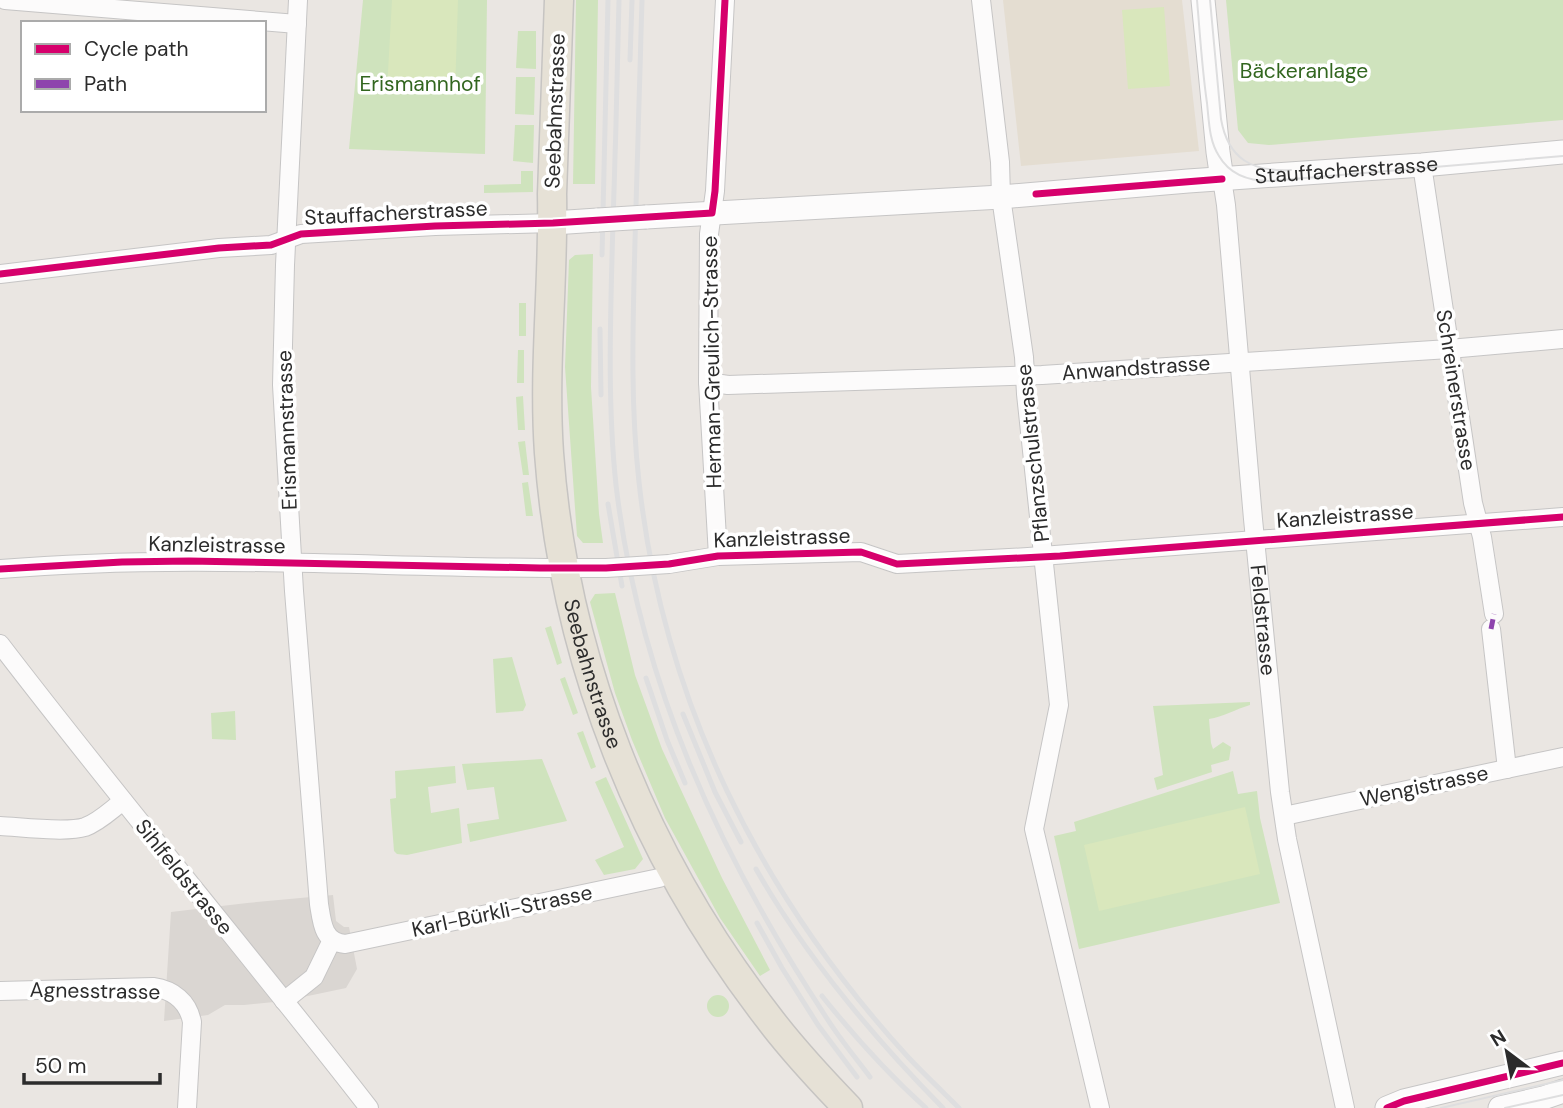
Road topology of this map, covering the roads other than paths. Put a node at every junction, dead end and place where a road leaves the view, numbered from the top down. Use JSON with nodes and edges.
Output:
{"nodes":[{"id":1,"x":5,"y":0,"type":"edge"},
{"id":2,"x":298,"y":0,"type":"edge"},
{"id":3,"x":559,"y":0,"type":"edge"},
{"id":4,"x":725,"y":0,"type":"edge"},
{"id":5,"x":981,"y":0,"type":"edge"},
{"id":6,"x":1203,"y":0,"type":"edge"},
{"id":7,"x":260,"y":21,"type":"edge"},
{"id":8,"x":266,"y":21,"type":"edge"},
{"id":9,"x":297,"y":24,"type":"junction"},
{"id":10,"x":1563,"y":152,"type":"edge"},
{"id":11,"x":1422,"y":165,"type":"junction"},
{"id":12,"x":1222,"y":178,"type":"junction"},
{"id":13,"x":1001,"y":197,"type":"junction"},
{"id":14,"x":712,"y":213,"type":"junction"},
{"id":15,"x":553,"y":223,"type":"junction"},
{"id":16,"x":287,"y":239,"type":"junction"},
{"id":17,"x":0,"y":274,"type":"edge"},
{"id":18,"x":1563,"y":339,"type":"edge"},
{"id":19,"x":1449,"y":349,"type":"junction"},
{"id":20,"x":1240,"y":361,"type":"junction"},
{"id":21,"x":1024,"y":375,"type":"junction"},
{"id":22,"x":708,"y":382,"type":"junction"},
{"id":23,"x":1563,"y":517,"type":"edge"},
{"id":24,"x":1479,"y":524,"type":"junction"},
{"id":25,"x":1256,"y":540,"type":"junction"},
{"id":26,"x":718,"y":556,"type":"junction"},
{"id":27,"x":1044,"y":556,"type":"junction"},
{"id":28,"x":292,"y":563,"type":"junction"},
{"id":29,"x":565,"y":568,"type":"junction"},
{"id":30,"x":0,"y":569,"type":"edge"},
{"id":31,"x":0,"y":644,"type":"edge"},
{"id":32,"x":1563,"y":757,"type":"edge"},
{"id":33,"x":1507,"y":769,"type":"junction"},
{"id":34,"x":123,"y":801,"type":"junction"},
{"id":35,"x":1284,"y":816,"type":"junction"},
{"id":36,"x":0,"y":826,"type":"edge"},
{"id":37,"x":672,"y":872,"type":"junction"},
{"id":38,"x":332,"y":940,"type":"junction"},
{"id":39,"x":0,"y":990,"type":"edge"},
{"id":40,"x":284,"y":1001,"type":"junction"},
{"id":41,"x":1563,"y":1063,"type":"edge"},
{"id":42,"x":1563,"y":1091,"type":"edge"},
{"id":43,"x":187,"y":1108,"type":"edge"},
{"id":44,"x":369,"y":1108,"type":"edge"},
{"id":45,"x":848,"y":1108,"type":"edge"},
{"id":46,"x":1100,"y":1108,"type":"edge"},
{"id":47,"x":1345,"y":1108,"type":"edge"},
{"id":48,"x":1387,"y":1108,"type":"edge"},
{"id":49,"x":1500,"y":1108,"type":"edge"}],
"edges":[{"from":1,"to":7,"type":"street"},
{"from":2,"to":9,"type":"street","name":"Erismannstrasse"},
{"from":3,"to":15,"type":"main road","name":"Seebahnstrasse"},
{"from":4,"to":14,"type":"street","name":"Herman-Greulich-Strasse"},
{"from":5,"to":13,"type":"street","name":"Pflanzschulstrasse"},
{"from":6,"to":12,"type":"street","name":"Feldstrasse"},
{"from":8,"to":9,"type":"street"},
{"from":9,"to":16,"type":"street","name":"Erismannstrasse"},
{"from":10,"to":11,"type":"street","name":"Stauffacherstrasse"},
{"from":11,"to":12,"type":"street","name":"Stauffacherstrasse"},
{"from":11,"to":19,"type":"street","name":"Schreinerstrasse"},
{"from":12,"to":13,"type":"street","name":"Stauffacherstrasse"},
{"from":12,"to":20,"type":"street","name":"Feldstrasse"},
{"from":13,"to":14,"type":"street","name":"Stauffacherstrasse"},
{"from":13,"to":21,"type":"street","name":"Pflanzschulstrasse"},
{"from":14,"to":15,"type":"street","name":"Stauffacherstrasse","bridge":true},
{"from":14,"to":22,"type":"street","name":"Herman-Greulich-Strasse"},
{"from":15,"to":16,"type":"street","name":"Stauffacherstrasse"},
{"from":15,"to":29,"type":"main road","name":"Seebahnstrasse"},
{"from":16,"to":17,"type":"street","name":"Stauffacherstrasse"},
{"from":16,"to":28,"type":"street","name":"Erismannstrasse"},
{"from":18,"to":19,"type":"street","name":"Anwandstrasse"},
{"from":19,"to":20,"type":"street","name":"Anwandstrasse"},
{"from":19,"to":24,"type":"street","name":"Schreinerstrasse"},
{"from":20,"to":21,"type":"street","name":"Anwandstrasse"},
{"from":20,"to":25,"type":"street","name":"Feldstrasse"},
{"from":21,"to":22,"type":"street","name":"Anwandstrasse"},
{"from":21,"to":27,"type":"street","name":"Pflanzschulstrasse"},
{"from":22,"to":26,"type":"street","name":"Herman-Greulich-Strasse"},
{"from":23,"to":24,"type":"street","name":"Kanzleistrasse"},
{"from":24,"to":25,"type":"street","name":"Kanzleistrasse"},
{"from":24,"to":33,"type":"street","name":"Schreinerstrasse"},
{"from":25,"to":27,"type":"street","name":"Kanzleistrasse"},
{"from":25,"to":35,"type":"street","name":"Feldstrasse"},
{"from":26,"to":27,"type":"street","name":"Kanzleistrasse"},
{"from":26,"to":29,"type":"street","name":"Kanzleistrasse","bridge":true},
{"from":27,"to":46,"type":"street","name":"Pflanzschulstrasse"},
{"from":28,"to":29,"type":"street","name":"Kanzleistrasse"},
{"from":28,"to":30,"type":"street","name":"Kanzleistrasse"},
{"from":28,"to":38,"type":"street","name":"Erismannstrasse"},
{"from":29,"to":37,"type":"main road","name":"Seebahnstrasse"},
{"from":31,"to":34,"type":"street","name":"Sihlfeldstrasse"},
{"from":32,"to":33,"type":"street","name":"Wengistrasse"},
{"from":33,"to":35,"type":"street","name":"Wengistrasse"},
{"from":34,"to":36,"type":"street"},
{"from":34,"to":40,"type":"street","name":"Sihlfeldstrasse"},
{"from":35,"to":47,"type":"street","name":"Feldstrasse"},
{"from":37,"to":38,"type":"street","name":"Karl-Bürkli-Strasse"},
{"from":37,"to":45,"type":"main road","name":"Seebahnstrasse"},
{"from":38,"to":40,"type":"street"},
{"from":39,"to":43,"type":"street","name":"Agnesstrasse"},
{"from":40,"to":44,"type":"street","name":"Sihlfeldstrasse"},
{"from":41,"to":48,"type":"street"},
{"from":42,"to":49,"type":"street"}]}
